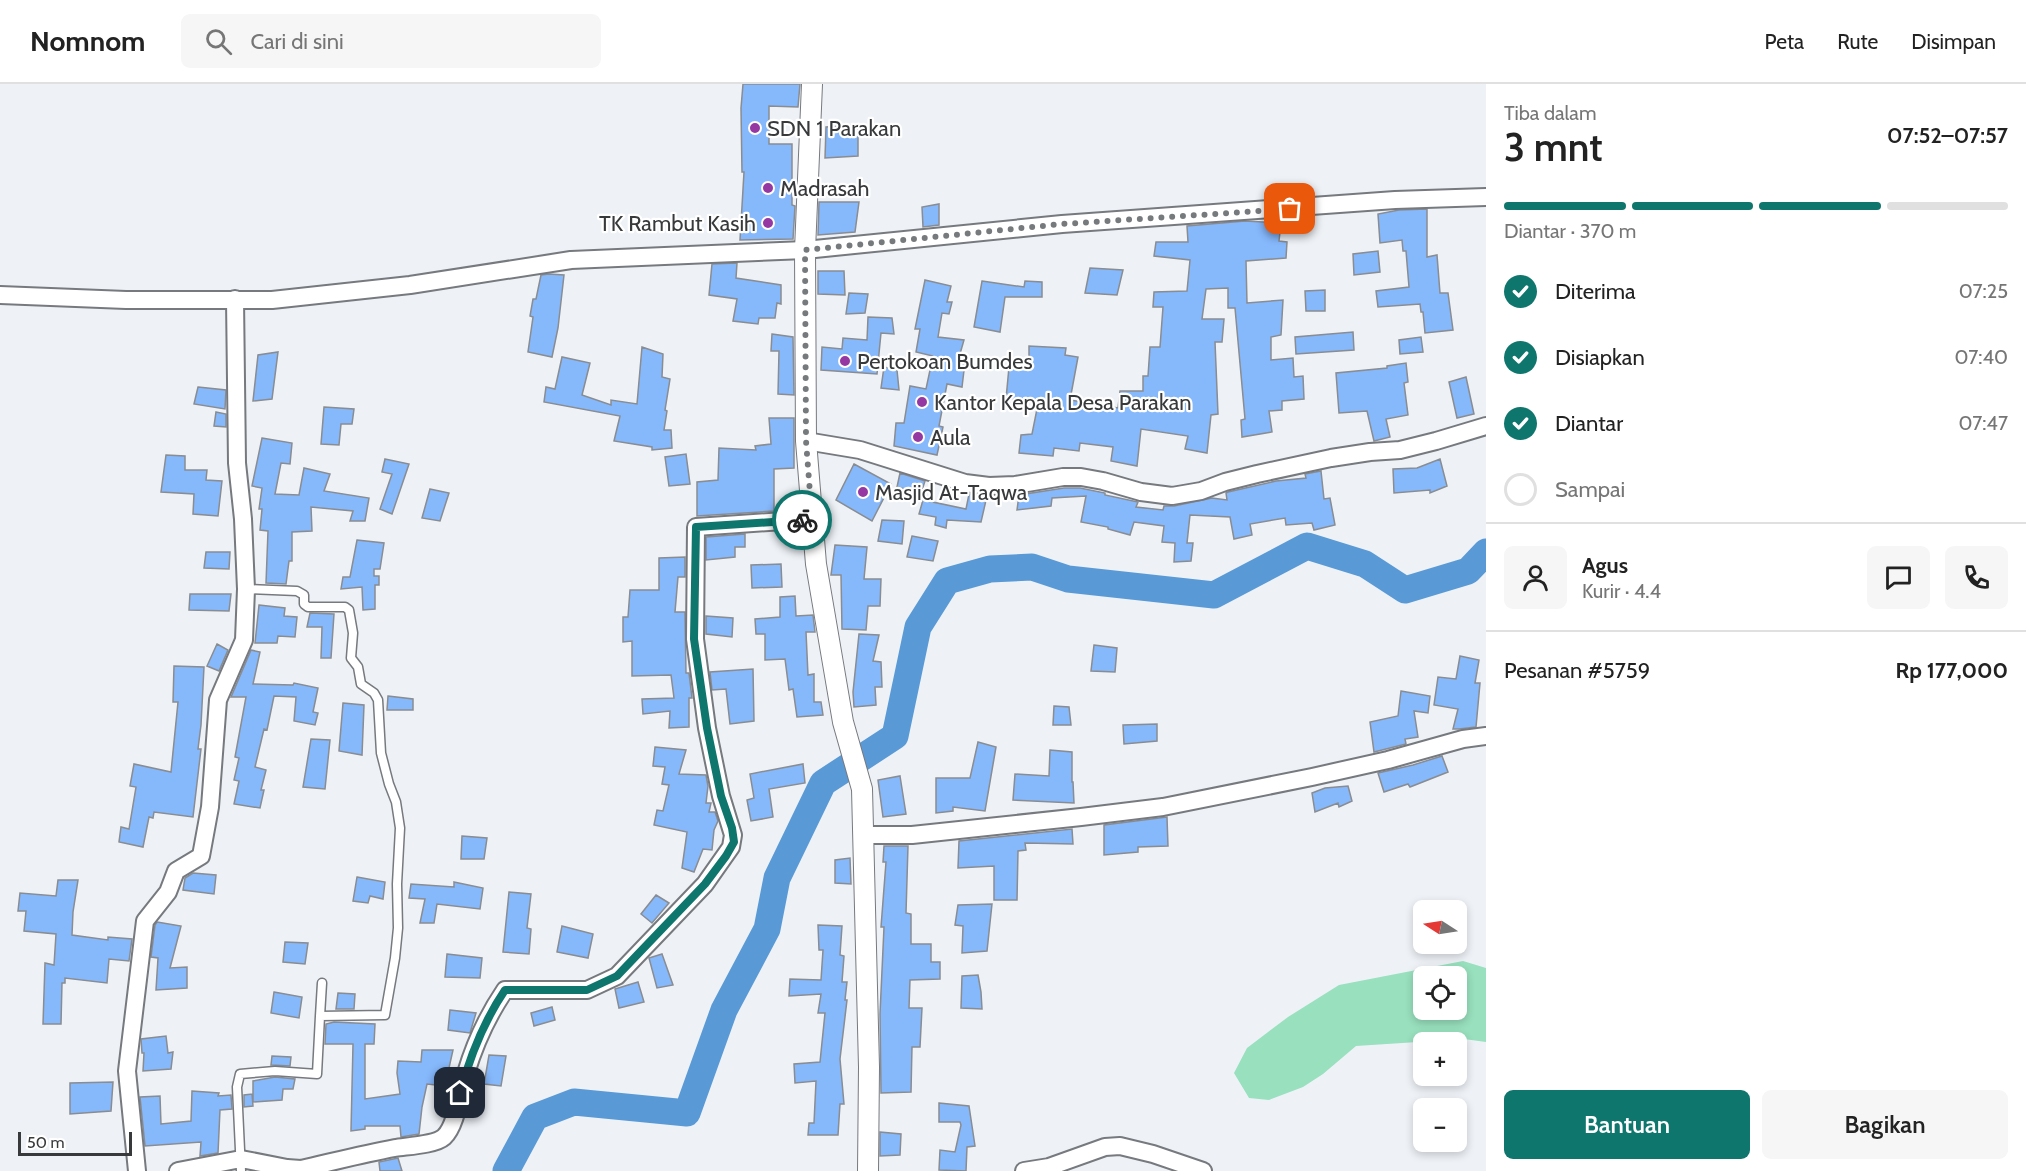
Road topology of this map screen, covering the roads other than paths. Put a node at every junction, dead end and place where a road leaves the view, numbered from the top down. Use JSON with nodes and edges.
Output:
{"nodes":[{"id":1,"x":812,"y":84,"type":"edge"},
{"id":2,"x":1486,"y":197,"type":"edge"},
{"id":3,"x":805,"y":250,"type":"junction"},
{"id":4,"x":0,"y":295,"type":"edge"},
{"id":5,"x":235,"y":299,"type":"junction"},
{"id":6,"x":1486,"y":426,"type":"edge"},
{"id":7,"x":806,"y":441,"type":"junction"},
{"id":8,"x":812,"y":519,"type":"junction"},
{"id":9,"x":246,"y":589,"type":"junction"},
{"id":10,"x":1486,"y":736,"type":"edge"},
{"id":11,"x":862,"y":835,"type":"junction"},
{"id":12,"x":322,"y":983,"type":"dead end"},
{"id":13,"x":320,"y":1016,"type":"junction"},
{"id":14,"x":241,"y":1165,"type":"edge"},
{"id":15,"x":137,"y":1171,"type":"edge"},
{"id":16,"x":178,"y":1171,"type":"edge"},
{"id":17,"x":868,"y":1171,"type":"edge"},
{"id":18,"x":1024,"y":1171,"type":"edge"},
{"id":19,"x":1203,"y":1171,"type":"edge"}],
"edges":[{"from":1,"to":3,"type":"street"},
{"from":2,"to":3,"type":"street"},
{"from":3,"to":5,"type":"street"},
{"from":3,"to":7,"type":"street"},
{"from":4,"to":5,"type":"street"},
{"from":5,"to":9,"type":"street"},
{"from":6,"to":7,"type":"street"},
{"from":7,"to":8,"type":"street"},
{"from":8,"to":11,"type":"street"},
{"from":8,"to":14,"type":"street"},
{"from":9,"to":13,"type":"lane"},
{"from":9,"to":15,"type":"street"},
{"from":10,"to":11,"type":"street"},
{"from":11,"to":17,"type":"street"},
{"from":12,"to":13,"type":"lane"},
{"from":13,"to":14,"type":"lane"},
{"from":14,"to":16,"type":"street"},
{"from":18,"to":19,"type":"street"}]}
